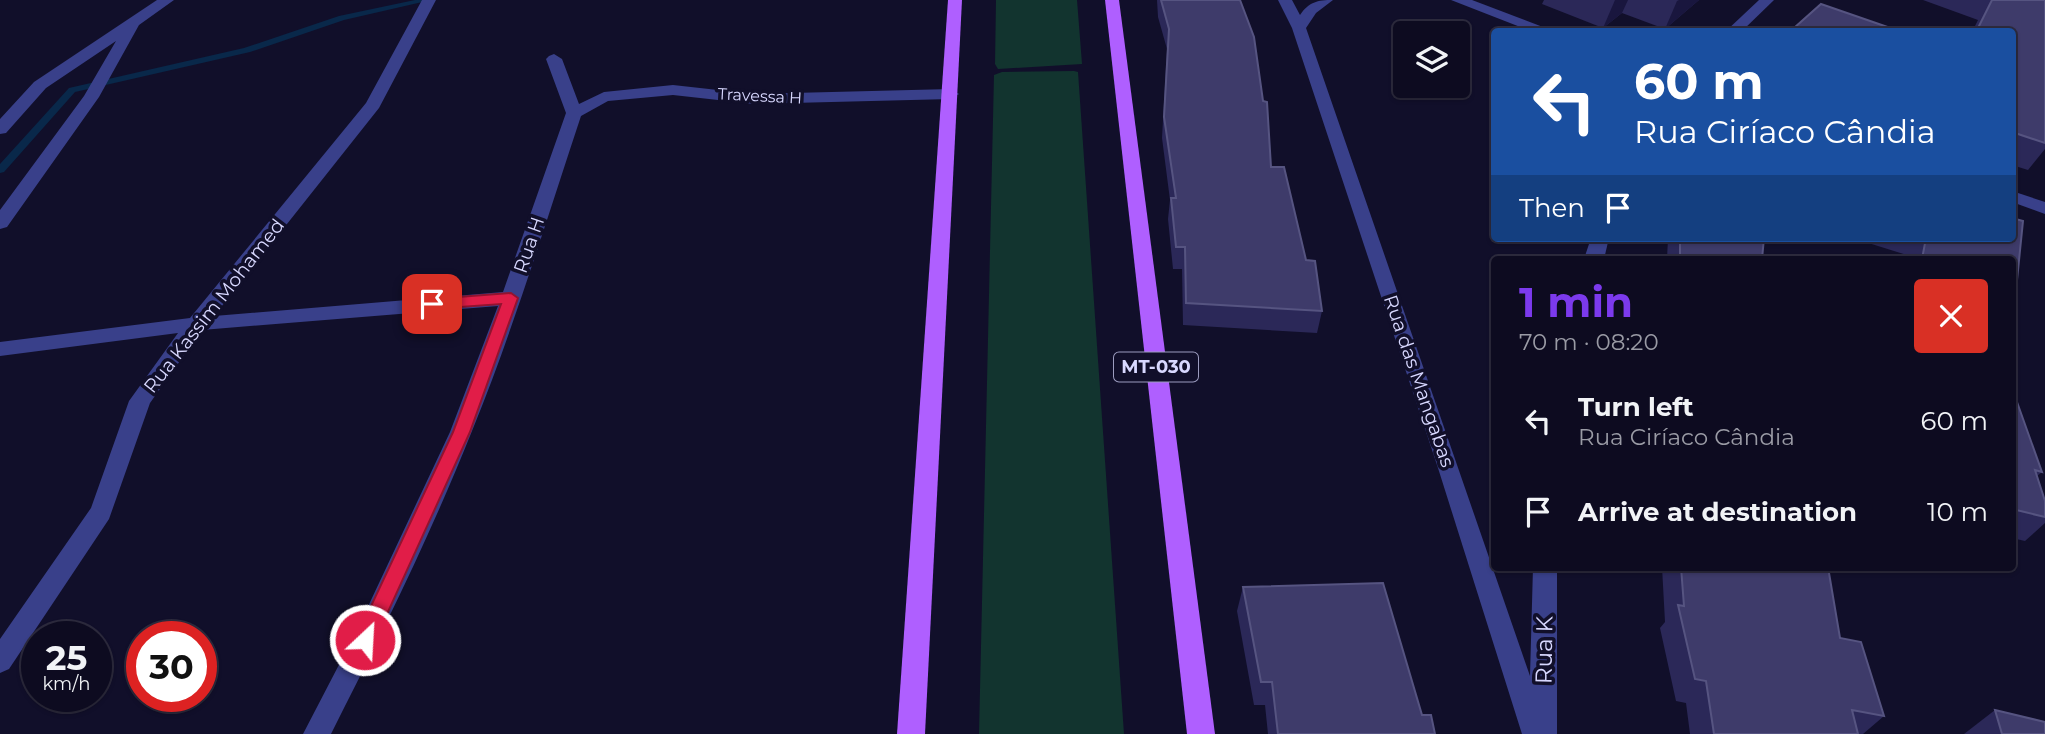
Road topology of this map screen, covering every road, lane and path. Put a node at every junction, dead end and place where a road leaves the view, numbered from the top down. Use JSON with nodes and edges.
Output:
{"nodes":[{"id":1,"x":167,"y":0,"type":"edge"},
{"id":2,"x":955,"y":0,"type":"edge"},
{"id":3,"x":1112,"y":0,"type":"edge"},
{"id":4,"x":1285,"y":0,"type":"edge"},
{"id":5,"x":1326,"y":0,"type":"edge"},
{"id":6,"x":1458,"y":0,"type":"edge"},
{"id":7,"x":1767,"y":0,"type":"edge"},
{"id":8,"x":426,"y":5,"type":"edge"},
{"id":9,"x":132,"y":26,"type":"junction"},
{"id":10,"x":1299,"y":28,"type":"junction"},
{"id":11,"x":1538,"y":28,"type":"edge"},
{"id":12,"x":1736,"y":28,"type":"edge"},
{"id":13,"x":554,"y":59,"type":"dead end"},
{"id":14,"x":951,"y":94,"type":"junction"},
{"id":15,"x":574,"y":113,"type":"junction"},
{"id":16,"x":0,"y":129,"type":"edge"},
{"id":17,"x":2016,"y":197,"type":"edge"},
{"id":18,"x":2045,"y":208,"type":"edge"},
{"id":19,"x":0,"y":223,"type":"edge"},
{"id":20,"x":511,"y":298,"type":"junction"},
{"id":21,"x":196,"y":324,"type":"junction"},
{"id":22,"x":0,"y":349,"type":"edge"},
{"id":23,"x":1545,"y":571,"type":"edge"},
{"id":24,"x":0,"y":661,"type":"edge"},
{"id":25,"x":317,"y":734,"type":"edge"},
{"id":26,"x":911,"y":734,"type":"edge"},
{"id":27,"x":1200,"y":734,"type":"edge"},
{"id":28,"x":1536,"y":734,"type":"edge"},
{"id":29,"x":1543,"y":734,"type":"edge"}],
"edges":[{"from":1,"to":9,"type":"street"},
{"from":2,"to":14,"type":"main road"},
{"from":3,"to":27,"type":"main road","number":"MT-030"},
{"from":4,"to":10,"type":"street","name":"Rua das Mangabas"},
{"from":5,"to":10,"type":"street"},
{"from":6,"to":11,"type":"street"},
{"from":7,"to":12,"type":"street"},
{"from":8,"to":21,"type":"street","name":"Rua Kassim Mohamed"},
{"from":9,"to":16,"type":"street"},
{"from":9,"to":19,"type":"street"},
{"from":10,"to":28,"type":"street","name":"Rua das Mangabas"},
{"from":13,"to":15,"type":"street"},
{"from":14,"to":15,"type":"street","name":"Travessa H"},
{"from":14,"to":26,"type":"main road"},
{"from":15,"to":20,"type":"street","name":"Rua H"},
{"from":17,"to":18,"type":"street"},
{"from":20,"to":21,"type":"street"},
{"from":20,"to":25,"type":"street","name":"Rua H"},
{"from":21,"to":22,"type":"street"},
{"from":21,"to":24,"type":"street","name":"Rua Kassim Mohamed"},
{"from":23,"to":29,"type":"street","name":"Rua K"}]}
